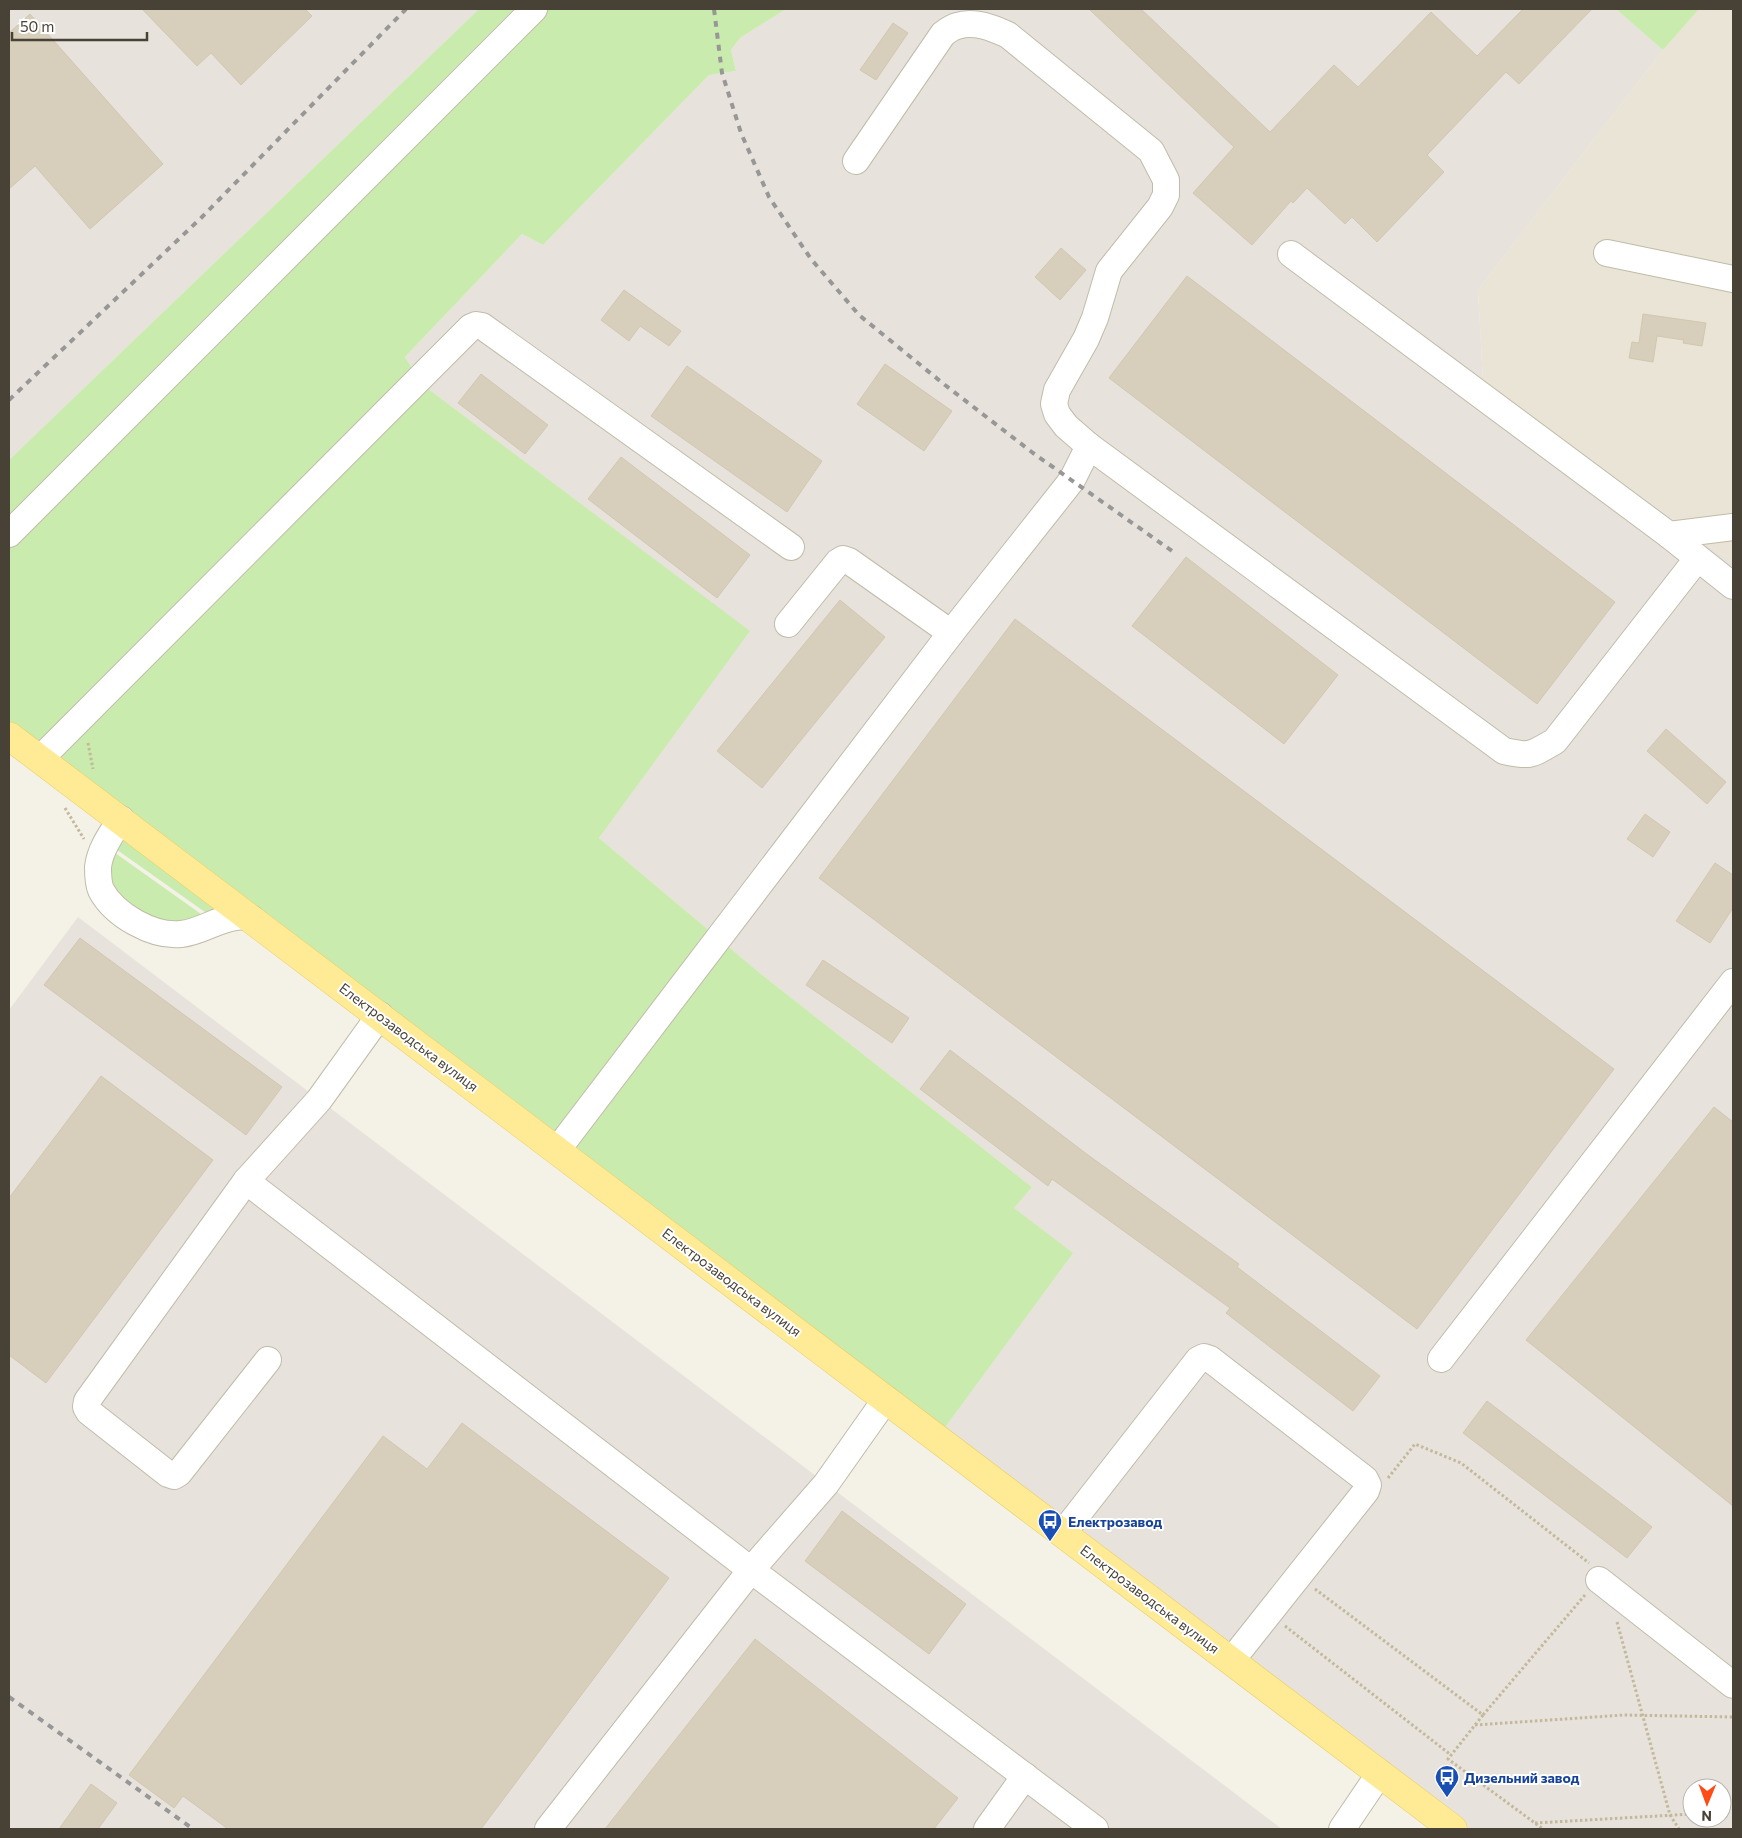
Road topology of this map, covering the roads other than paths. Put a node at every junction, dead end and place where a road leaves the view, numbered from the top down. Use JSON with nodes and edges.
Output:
{"nodes":[{"id":1,"x":534,"y":9,"type":"edge"},
{"id":2,"x":856,"y":161,"type":"dead end"},
{"id":3,"x":1608,"y":253,"type":"dead end"},
{"id":4,"x":1291,"y":254,"type":"dead end"},
{"id":5,"x":1733,"y":279,"type":"edge"},
{"id":6,"x":1089,"y":446,"type":"junction"},
{"id":7,"x":1733,"y":527,"type":"edge"},
{"id":8,"x":9,"y":534,"type":"edge"},
{"id":9,"x":1670,"y":536,"type":"junction"},
{"id":10,"x":790,"y":547,"type":"dead end"},
{"id":11,"x":1697,"y":559,"type":"junction"},
{"id":12,"x":1733,"y":586,"type":"edge"},
{"id":13,"x":788,"y":624,"type":"dead end"},
{"id":14,"x":951,"y":634,"type":"junction"},
{"id":15,"x":9,"y":736,"type":"edge"},
{"id":16,"x":40,"y":759,"type":"junction"},
{"id":17,"x":121,"y":819,"type":"junction"},
{"id":18,"x":251,"y":918,"type":"junction"},
{"id":19,"x":1733,"y":982,"type":"edge"},
{"id":20,"x":380,"y":1015,"type":"junction"},
{"id":21,"x":558,"y":1149,"type":"junction"},
{"id":22,"x":246,"y":1180,"type":"junction"},
{"id":23,"x":1440,"y":1359,"type":"dead end"},
{"id":24,"x":268,"y":1360,"type":"dead end"},
{"id":25,"x":886,"y":1399,"type":"junction"},
{"id":26,"x":1063,"y":1533,"type":"junction"},
{"id":27,"x":752,"y":1570,"type":"junction"},
{"id":28,"x":1603,"y":1583,"type":"road end"},
{"id":29,"x":1231,"y":1661,"type":"junction"},
{"id":30,"x":1733,"y":1685,"type":"edge"},
{"id":31,"x":1380,"y":1773,"type":"junction"},
{"id":32,"x":1025,"y":1776,"type":"junction"},
{"id":33,"x":548,"y":1829,"type":"edge"},
{"id":34,"x":987,"y":1829,"type":"edge"},
{"id":35,"x":1095,"y":1829,"type":"edge"},
{"id":36,"x":1342,"y":1829,"type":"edge"},
{"id":37,"x":1454,"y":1829,"type":"edge"}],
"edges":[{"from":1,"to":8,"type":"street"},
{"from":2,"to":6,"type":"street"},
{"from":3,"to":5,"type":"street"},
{"from":4,"to":9,"type":"street"},
{"from":6,"to":11,"type":"street"},
{"from":6,"to":14,"type":"street"},
{"from":7,"to":9,"type":"street"},
{"from":9,"to":11,"type":"street"},
{"from":10,"to":16,"type":"street"},
{"from":11,"to":12,"type":"street"},
{"from":13,"to":14,"type":"street"},
{"from":14,"to":21,"type":"street"},
{"from":15,"to":16,"type":"main road","name":"Електрозаводська вулиця"},
{"from":16,"to":17,"type":"main road","name":"Електрозаводська вулиця"},
{"from":17,"to":18,"type":"main road","name":"Електрозаводська вулиця"},
{"from":17,"to":18,"type":"street"},
{"from":18,"to":20,"type":"main road","name":"Електрозаводська вулиця"},
{"from":19,"to":23,"type":"street"},
{"from":20,"to":21,"type":"main road","name":"Електрозаводська вулиця"},
{"from":20,"to":22,"type":"street"},
{"from":21,"to":25,"type":"main road","name":"Електрозаводська вулиця"},
{"from":22,"to":24,"type":"street"},
{"from":22,"to":27,"type":"street"},
{"from":25,"to":26,"type":"main road","name":"Електрозаводська вулиця"},
{"from":25,"to":27,"type":"street"},
{"from":26,"to":29,"type":"main road","name":"Електрозаводська вулиця"},
{"from":26,"to":29,"type":"street"},
{"from":27,"to":32,"type":"street"},
{"from":27,"to":33,"type":"street"},
{"from":28,"to":30,"type":"street"},
{"from":29,"to":31,"type":"main road","name":"Електрозаводська вулиця"},
{"from":31,"to":36,"type":"street"},
{"from":31,"to":37,"type":"main road","name":"Електрозаводська вулиця"},
{"from":32,"to":34,"type":"street"},
{"from":32,"to":35,"type":"street"}]}
